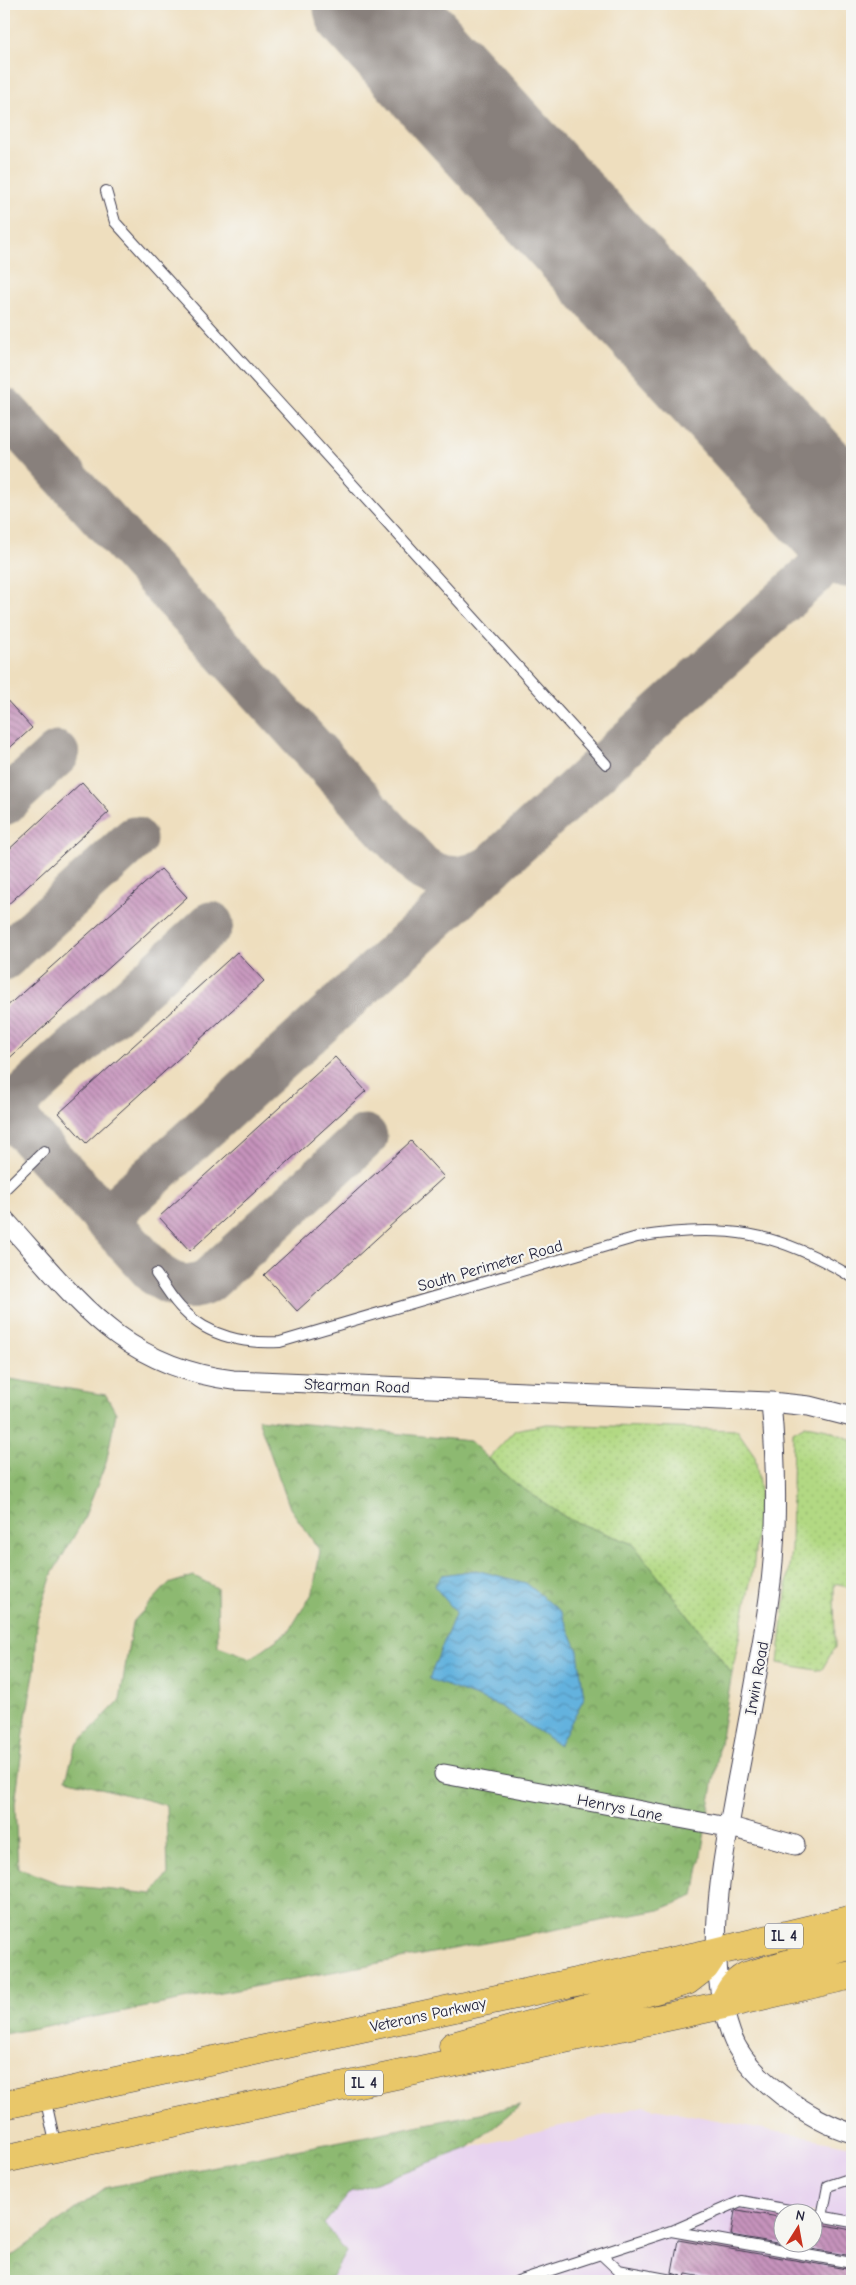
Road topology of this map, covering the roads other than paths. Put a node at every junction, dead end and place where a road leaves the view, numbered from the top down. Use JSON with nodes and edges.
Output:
{"nodes":[{"id":1,"x":106,"y":192,"type":"dead end"},
{"id":2,"x":606,"y":764,"type":"dead end"},
{"id":3,"x":44,"y":1151,"type":"dead end"},
{"id":4,"x":4,"y":1190,"type":"edge"},
{"id":5,"x":4,"y":1219,"type":"edge"},
{"id":6,"x":156,"y":1274,"type":"dead end"},
{"id":7,"x":852,"y":1278,"type":"edge"},
{"id":8,"x":770,"y":1402,"type":"junction"},
{"id":9,"x":852,"y":1417,"type":"edge"},
{"id":10,"x":444,"y":1774,"type":"dead end"},
{"id":11,"x":729,"y":1828,"type":"junction"},
{"id":12,"x":795,"y":1845,"type":"dead end"},
{"id":13,"x":852,"y":1919,"type":"edge"},
{"id":14,"x":852,"y":1945,"type":"edge"},
{"id":15,"x":715,"y":1952,"type":"junction"},
{"id":16,"x":852,"y":1975,"type":"edge"},
{"id":17,"x":723,"y":2005,"type":"junction"},
{"id":18,"x":44,"y":2096,"type":"junction"},
{"id":19,"x":285,"y":2100,"type":"junction"},
{"id":20,"x":4,"y":2105,"type":"edge"},
{"id":21,"x":852,"y":2133,"type":"edge"},
{"id":22,"x":57,"y":2148,"type":"junction"},
{"id":23,"x":4,"y":2160,"type":"edge"},
{"id":24,"x":852,"y":2178,"type":"edge"},
{"id":25,"x":823,"y":2202,"type":"edge"},
{"id":26,"x":774,"y":2207,"type":"edge"},
{"id":27,"x":824,"y":2217,"type":"edge"},
{"id":28,"x":852,"y":2222,"type":"edge"},
{"id":29,"x":671,"y":2231,"type":"junction"},
{"id":30,"x":601,"y":2254,"type":"junction"},
{"id":31,"x":852,"y":2263,"type":"edge"},
{"id":32,"x":519,"y":2281,"type":"edge"},
{"id":33,"x":677,"y":2281,"type":"edge"}],
"edges":[{"from":1,"to":2,"type":"lane"},
{"from":3,"to":4,"type":"lane"},
{"from":5,"to":8,"type":"street","name":"Stearman Road"},
{"from":6,"to":7,"type":"lane","name":"South Perimeter Road"},
{"from":8,"to":9,"type":"street","name":"Stearman Road"},
{"from":8,"to":11,"type":"street","name":"Irwin Road"},
{"from":10,"to":11,"type":"street","name":"Henrys Lane"},
{"from":11,"to":12,"type":"street","name":"Henrys Lane"},
{"from":11,"to":15,"type":"street","name":"Irwin Road"},
{"from":13,"to":15,"type":"highway","name":"Veterans Parkway","number":"IL 4"},
{"from":14,"to":17,"type":"highway"},
{"from":15,"to":17,"type":"street","name":"Irwin Road"},
{"from":15,"to":18,"type":"highway","name":"Veterans Parkway","number":"IL 4"},
{"from":15,"to":19,"type":"highway"},
{"from":16,"to":17,"type":"highway","number":"IL 4"},
{"from":17,"to":19,"type":"highway","number":"IL 4"},
{"from":17,"to":21,"type":"street","name":"Irwin Road"},
{"from":18,"to":20,"type":"highway","name":"Veterans Parkway","number":"IL 4"},
{"from":18,"to":22,"type":"lane"},
{"from":19,"to":22,"type":"highway","number":"IL 4"},
{"from":22,"to":23,"type":"highway","number":"IL 4"},
{"from":24,"to":25,"type":"lane"},
{"from":26,"to":29,"type":"lane"},
{"from":27,"to":28,"type":"lane"},
{"from":29,"to":30,"type":"lane"},
{"from":29,"to":31,"type":"lane"},
{"from":30,"to":32,"type":"lane"},
{"from":30,"to":33,"type":"lane"}]}
